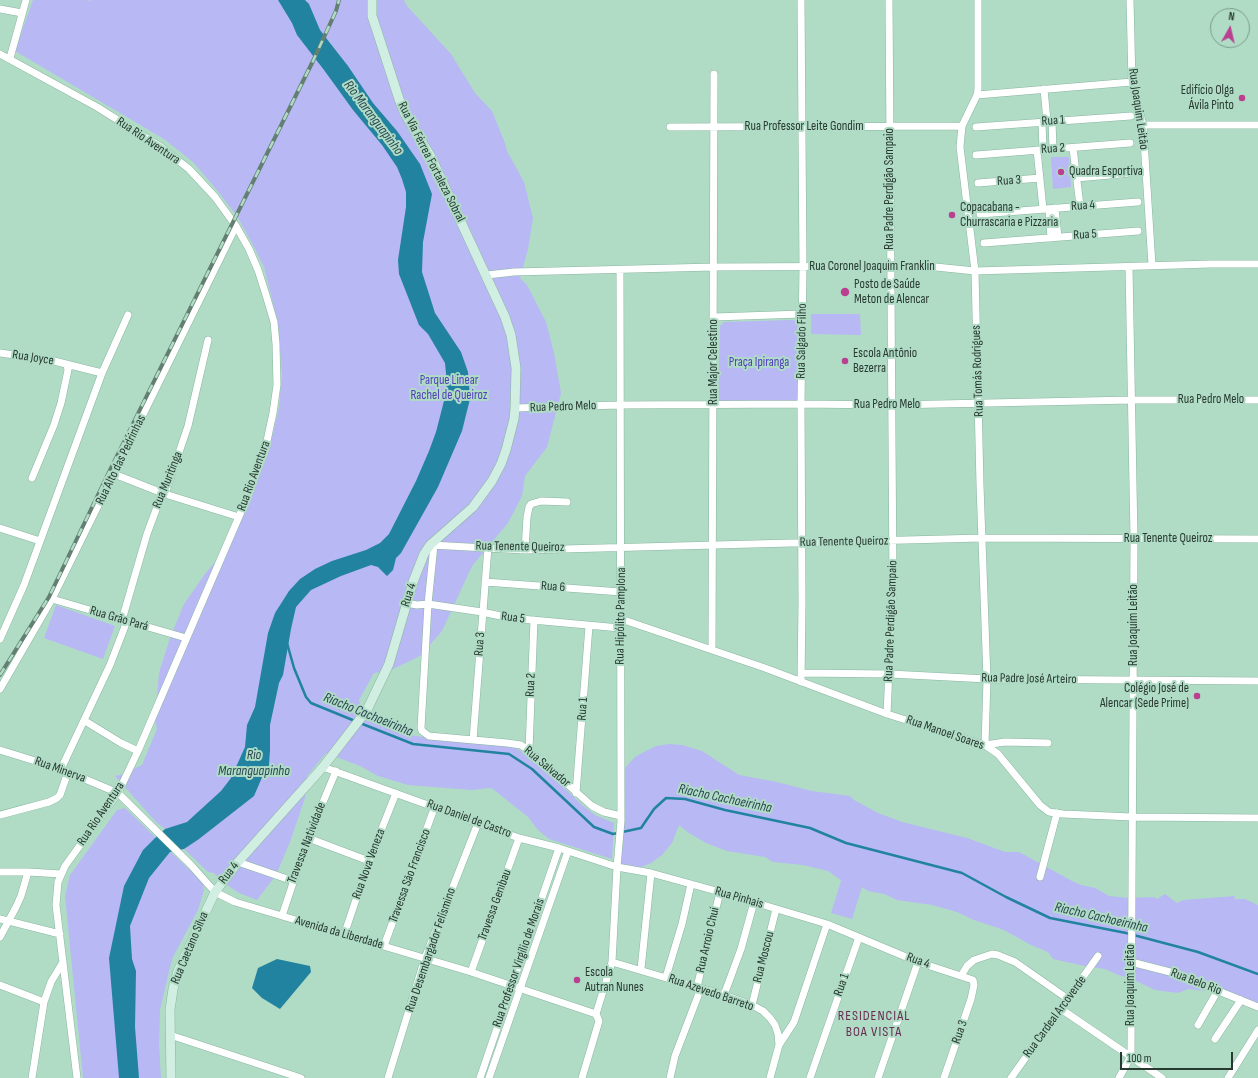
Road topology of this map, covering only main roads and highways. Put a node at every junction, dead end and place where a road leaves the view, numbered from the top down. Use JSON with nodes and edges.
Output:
{"nodes":[{"id":1,"x":372,"y":0,"type":"edge"},
{"id":2,"x":487,"y":275,"type":"joint"},
{"id":3,"x":215,"y":892,"type":"joint"},
{"id":4,"x":171,"y":1078,"type":"edge"}],
"edges":[{"from":1,"to":2,"type":"main road","name":"Rua Via Férrea Fortaleza Sobral"},
{"from":2,"to":3,"type":"main road","name":"Rua 4"},
{"from":3,"to":4,"type":"main road","name":"Rua Caetano Silva"}]}
